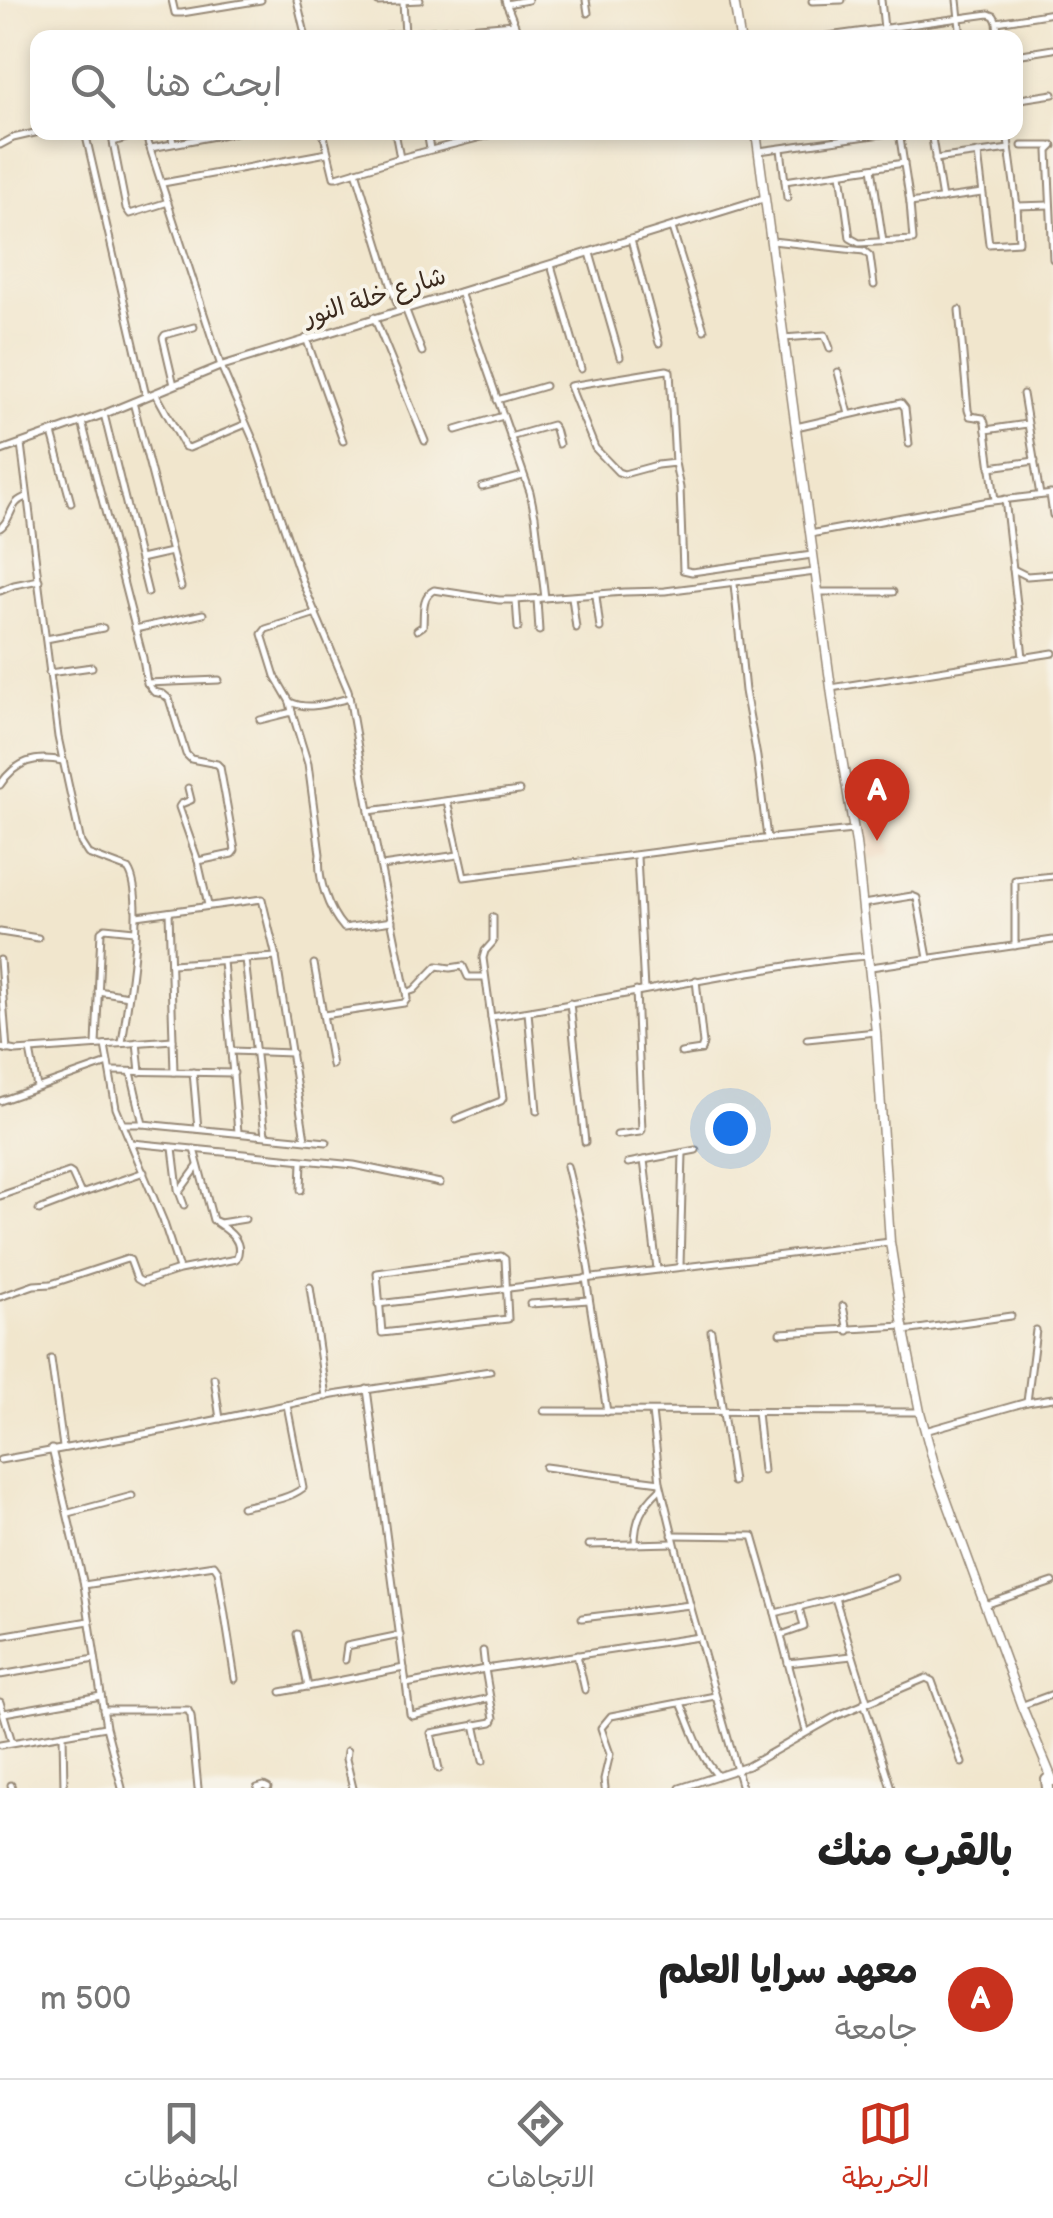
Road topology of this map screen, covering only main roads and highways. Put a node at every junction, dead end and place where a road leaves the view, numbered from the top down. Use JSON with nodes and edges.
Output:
{"nodes":[{"id":1,"x":734,"y":0,"type":"edge"},
{"id":2,"x":739,"y":30,"type":"edge"},
{"id":3,"x":757,"y":140,"type":"edge"},
{"id":4,"x":1050,"y":1782,"type":"edge"}],
"edges":[{"from":1,"to":2,"type":"main road"},
{"from":3,"to":4,"type":"main road"}]}
